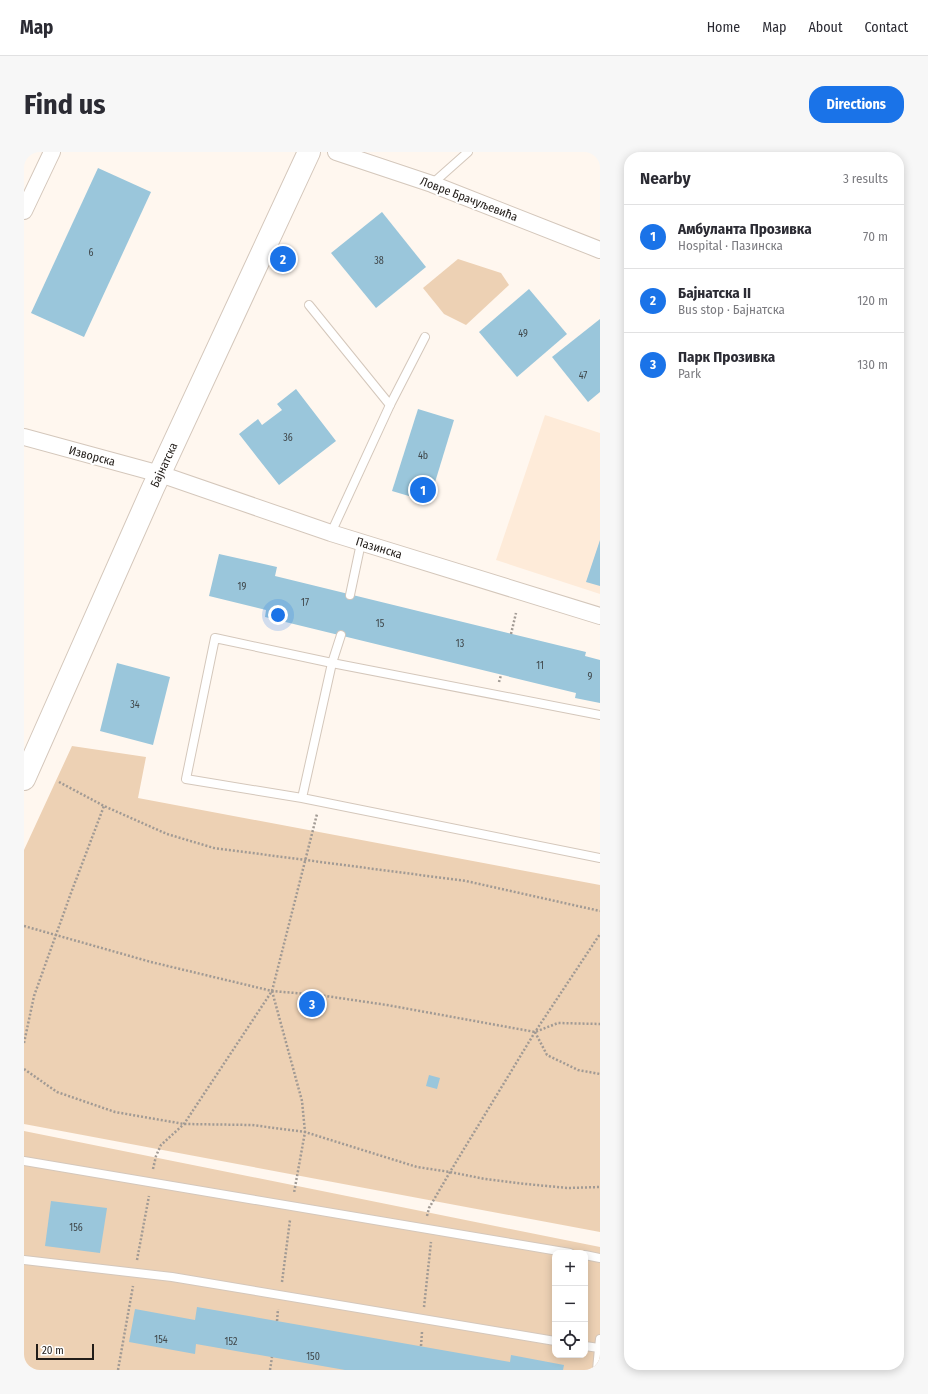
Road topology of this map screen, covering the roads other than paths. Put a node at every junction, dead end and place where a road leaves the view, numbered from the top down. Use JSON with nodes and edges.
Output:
{"nodes":[{"id":1,"x":52,"y":152,"type":"edge"},
{"id":2,"x":309,"y":152,"type":"edge"},
{"id":3,"x":336,"y":152,"type":"edge"},
{"id":4,"x":468,"y":152,"type":"edge"},
{"id":5,"x":432,"y":184,"type":"junction"},
{"id":6,"x":24,"y":211,"type":"edge"},
{"id":7,"x":600,"y":250,"type":"edge"},
{"id":8,"x":309,"y":305,"type":"dead end"},
{"id":9,"x":425,"y":337,"type":"dead end"},
{"id":10,"x":390,"y":406,"type":"junction"},
{"id":11,"x":24,"y":437,"type":"edge"},
{"id":12,"x":160,"y":474,"type":"junction"},
{"id":13,"x":331,"y":534,"type":"junction"},
{"id":14,"x":361,"y":543,"type":"junction"},
{"id":15,"x":350,"y":595,"type":"dead end"},
{"id":16,"x":600,"y":616,"type":"edge"},
{"id":17,"x":341,"y":635,"type":"dead end"},
{"id":18,"x":332,"y":663,"type":"junction"},
{"id":19,"x":600,"y":715,"type":"edge"},
{"id":20,"x":24,"y":779,"type":"edge"},
{"id":21,"x":302,"y":798,"type":"junction"},
{"id":22,"x":600,"y":858,"type":"edge"},
{"id":23,"x":24,"y":1161,"type":"edge"},
{"id":24,"x":552,"y":1250,"type":"edge"},
{"id":25,"x":588,"y":1256,"type":"edge"},
{"id":26,"x":600,"y":1258,"type":"edge"},
{"id":27,"x":24,"y":1260,"type":"edge"},
{"id":28,"x":600,"y":1339,"type":"edge"},
{"id":29,"x":552,"y":1340,"type":"edge"},
{"id":30,"x":588,"y":1346,"type":"edge"},
{"id":31,"x":599,"y":1348,"type":"junction"},
{"id":32,"x":597,"y":1370,"type":"edge"}],
"edges":[{"from":1,"to":6,"type":"street"},
{"from":2,"to":12,"type":"main road","name":"Бајнатска"},
{"from":3,"to":5,"type":"street","name":"Ловре Брачуљевића"},
{"from":4,"to":5,"type":"lane"},
{"from":5,"to":7,"type":"street","name":"Ловре Брачуљевића"},
{"from":8,"to":10,"type":"lane"},
{"from":9,"to":10,"type":"lane"},
{"from":10,"to":13,"type":"lane"},
{"from":11,"to":12,"type":"street","name":"Изворска"},
{"from":12,"to":13,"type":"street","name":"Пазинска"},
{"from":12,"to":20,"type":"main road","name":"Бајнатска"},
{"from":13,"to":14,"type":"street","name":"Пазинска"},
{"from":14,"to":15,"type":"lane"},
{"from":14,"to":16,"type":"street","name":"Пазинска"},
{"from":17,"to":18,"type":"lane"},
{"from":18,"to":19,"type":"lane"},
{"from":18,"to":21,"type":"lane"},
{"from":18,"to":21,"type":"lane"},
{"from":21,"to":22,"type":"lane"},
{"from":23,"to":24,"type":"lane"},
{"from":25,"to":26,"type":"lane"},
{"from":27,"to":29,"type":"lane"},
{"from":28,"to":31,"type":"lane"},
{"from":30,"to":31,"type":"lane"},
{"from":31,"to":32,"type":"lane"}]}
